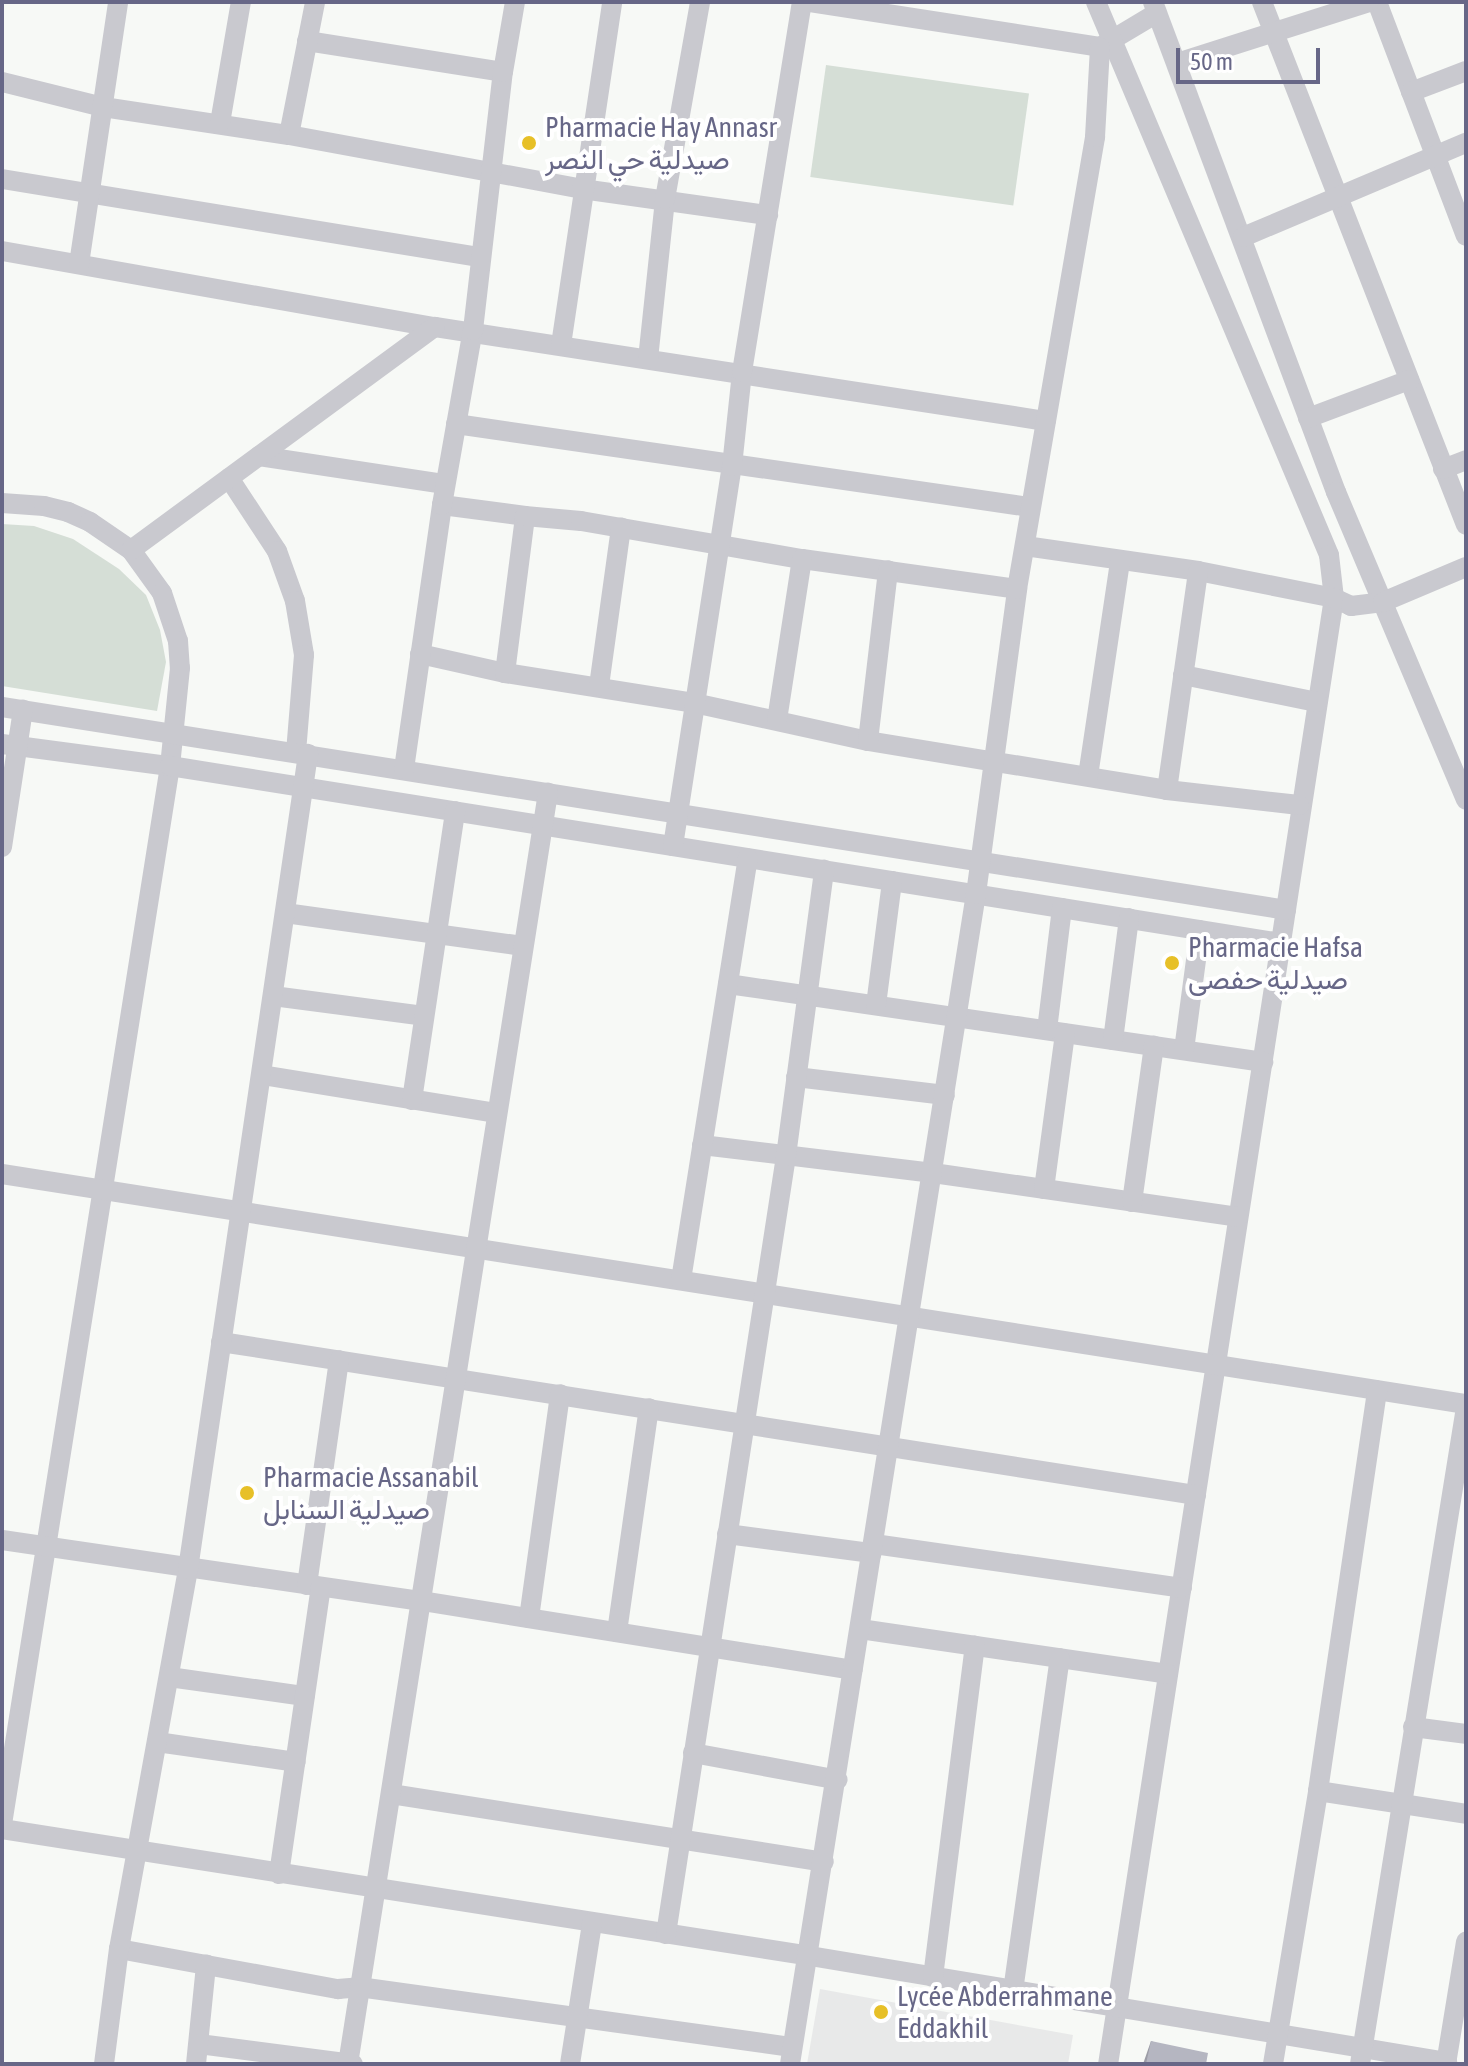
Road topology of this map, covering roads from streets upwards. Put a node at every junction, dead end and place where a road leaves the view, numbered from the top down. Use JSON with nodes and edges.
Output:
{"nodes":[{"id":1,"x":118,"y":2,"type":"edge"},
{"id":2,"x":241,"y":2,"type":"edge"},
{"id":3,"x":315,"y":2,"type":"edge"},
{"id":4,"x":515,"y":2,"type":"edge"},
{"id":5,"x":612,"y":2,"type":"edge"},
{"id":6,"x":700,"y":2,"type":"edge"},
{"id":7,"x":802,"y":2,"type":"edge"},
{"id":8,"x":810,"y":2,"type":"edge"},
{"id":9,"x":951,"y":2,"type":"edge"},
{"id":10,"x":1096,"y":2,"type":"edge"},
{"id":11,"x":1262,"y":2,"type":"edge"},
{"id":12,"x":1369,"y":2,"type":"edge"},
{"id":13,"x":1377,"y":2,"type":"edge"},
{"id":14,"x":865,"y":6,"type":"edge"},
{"id":15,"x":1155,"y":7,"type":"edge"},
{"id":16,"x":949,"y":23,"type":"junction"},
{"id":17,"x":1273,"y":34,"type":"junction"},
{"id":18,"x":307,"y":41,"type":"junction"},
{"id":19,"x":1106,"y":42,"type":"junction"},
{"id":20,"x":1177,"y":63,"type":"junction"},
{"id":21,"x":1466,"y":71,"type":"edge"},
{"id":22,"x":503,"y":72,"type":"junction"},
{"id":23,"x":2,"y":82,"type":"edge"},
{"id":24,"x":1411,"y":92,"type":"junction"},
{"id":25,"x":103,"y":107,"type":"junction"},
{"id":26,"x":220,"y":123,"type":"junction"},
{"id":27,"x":289,"y":135,"type":"junction"},
{"id":28,"x":1466,"y":143,"type":"edge"},
{"id":29,"x":1435,"y":155,"type":"junction"},
{"id":30,"x":492,"y":173,"type":"junction"},
{"id":31,"x":2,"y":179,"type":"edge"},
{"id":32,"x":582,"y":189,"type":"junction"},
{"id":33,"x":91,"y":193,"type":"junction"},
{"id":34,"x":1338,"y":196,"type":"junction"},
{"id":35,"x":665,"y":199,"type":"junction"},
{"id":36,"x":768,"y":215,"type":"junction"},
{"id":37,"x":1466,"y":236,"type":"edge"},
{"id":38,"x":1243,"y":237,"type":"junction"},
{"id":39,"x":2,"y":251,"type":"edge"},
{"id":40,"x":480,"y":257,"type":"junction"},
{"id":41,"x":79,"y":264,"type":"junction"},
{"id":42,"x":435,"y":327,"type":"junction"},
{"id":43,"x":473,"y":330,"type":"junction"},
{"id":44,"x":561,"y":345,"type":"junction"},
{"id":45,"x":648,"y":359,"type":"junction"},
{"id":46,"x":742,"y":372,"type":"junction"},
{"id":47,"x":1409,"y":380,"type":"junction"},
{"id":48,"x":1308,"y":418,"type":"junction"},
{"id":49,"x":1046,"y":421,"type":"junction"},
{"id":50,"x":456,"y":424,"type":"junction"},
{"id":51,"x":259,"y":456,"type":"junction"},
{"id":52,"x":1466,"y":460,"type":"edge"},
{"id":53,"x":732,"y":466,"type":"junction"},
{"id":54,"x":1443,"y":469,"type":"junction"},
{"id":55,"x":229,"y":478,"type":"junction"},
{"id":56,"x":445,"y":484,"type":"junction"},
{"id":57,"x":2,"y":503,"type":"edge"},
{"id":58,"x":442,"y":505,"type":"junction"},
{"id":59,"x":1030,"y":507,"type":"junction"},
{"id":60,"x":525,"y":516,"type":"junction"},
{"id":61,"x":1466,"y":525,"type":"edge"},
{"id":62,"x":621,"y":528,"type":"junction"},
{"id":63,"x":719,"y":545,"type":"junction"},
{"id":64,"x":1025,"y":546,"type":"junction"},
{"id":65,"x":131,"y":550,"type":"junction"},
{"id":66,"x":802,"y":559,"type":"junction"},
{"id":67,"x":1120,"y":561,"type":"junction"},
{"id":68,"x":1466,"y":567,"type":"edge"},
{"id":69,"x":888,"y":570,"type":"junction"},
{"id":70,"x":1198,"y":571,"type":"junction"},
{"id":71,"x":1017,"y":589,"type":"junction"},
{"id":72,"x":1334,"y":598,"type":"junction"},
{"id":73,"x":1383,"y":602,"type":"junction"},
{"id":74,"x":420,"y":654,"type":"junction"},
{"id":75,"x":505,"y":673,"type":"junction"},
{"id":76,"x":1183,"y":675,"type":"junction"},
{"id":77,"x":599,"y":686,"type":"junction"},
{"id":78,"x":1317,"y":702,"type":"junction"},
{"id":79,"x":694,"y":703,"type":"junction"},
{"id":80,"x":2,"y":707,"type":"edge"},
{"id":81,"x":23,"y":710,"type":"junction"},
{"id":82,"x":777,"y":720,"type":"junction"},
{"id":83,"x":174,"y":732,"type":"junction"},
{"id":84,"x":868,"y":741,"type":"junction"},
{"id":85,"x":10,"y":745,"type":"edge"},
{"id":86,"x":302,"y":753,"type":"junction"},
{"id":87,"x":995,"y":759,"type":"junction"},
{"id":88,"x":170,"y":766,"type":"junction"},
{"id":89,"x":404,"y":769,"type":"junction"},
{"id":90,"x":1088,"y":776,"type":"junction"},
{"id":91,"x":303,"y":787,"type":"junction"},
{"id":92,"x":1167,"y":790,"type":"junction"},
{"id":93,"x":548,"y":793,"type":"junction"},
{"id":94,"x":1466,"y":800,"type":"edge"},
{"id":95,"x":1299,"y":805,"type":"junction"},
{"id":96,"x":455,"y":811,"type":"junction"},
{"id":97,"x":678,"y":814,"type":"junction"},
{"id":98,"x":542,"y":825,"type":"junction"},
{"id":99,"x":673,"y":846,"type":"junction"},
{"id":100,"x":2,"y":847,"type":"edge"},
{"id":101,"x":748,"y":858,"type":"junction"},
{"id":102,"x":980,"y":863,"type":"junction"},
{"id":103,"x":824,"y":870,"type":"junction"},
{"id":104,"x":892,"y":881,"type":"junction"},
{"id":105,"x":976,"y":894,"type":"junction"},
{"id":106,"x":1062,"y":908,"type":"junction"},
{"id":107,"x":1286,"y":910,"type":"junction"},
{"id":108,"x":285,"y":913,"type":"junction"},
{"id":109,"x":1129,"y":918,"type":"junction"},
{"id":110,"x":1200,"y":930,"type":"junction"},
{"id":111,"x":436,"y":934,"type":"junction"},
{"id":112,"x":1281,"y":943,"type":"junction"},
{"id":113,"x":523,"y":946,"type":"junction"},
{"id":114,"x":728,"y":984,"type":"junction"},
{"id":115,"x":807,"y":995,"type":"junction"},
{"id":116,"x":273,"y":996,"type":"junction"},
{"id":117,"x":876,"y":1005,"type":"junction"},
{"id":118,"x":424,"y":1016,"type":"junction"},
{"id":119,"x":957,"y":1017,"type":"junction"},
{"id":120,"x":1056,"y":1032,"type":"junction"},
{"id":121,"x":1113,"y":1040,"type":"junction"},
{"id":122,"x":1154,"y":1046,"type":"junction"},
{"id":123,"x":1184,"y":1050,"type":"junction"},
{"id":124,"x":1263,"y":1062,"type":"junction"},
{"id":125,"x":262,"y":1075,"type":"junction"},
{"id":126,"x":796,"y":1077,"type":"junction"},
{"id":127,"x":945,"y":1095,"type":"junction"},
{"id":128,"x":412,"y":1100,"type":"junction"},
{"id":129,"x":497,"y":1113,"type":"junction"},
{"id":130,"x":702,"y":1145,"type":"junction"},
{"id":131,"x":786,"y":1156,"type":"junction"},
{"id":132,"x":933,"y":1173,"type":"junction"},
{"id":133,"x":2,"y":1174,"type":"edge"},
{"id":134,"x":1044,"y":1189,"type":"junction"},
{"id":135,"x":102,"y":1190,"type":"junction"},
{"id":136,"x":1132,"y":1202,"type":"junction"},
{"id":137,"x":241,"y":1211,"type":"junction"},
{"id":138,"x":1238,"y":1217,"type":"junction"},
{"id":139,"x":475,"y":1247,"type":"junction"},
{"id":140,"x":681,"y":1280,"type":"junction"},
{"id":141,"x":766,"y":1293,"type":"junction"},
{"id":142,"x":908,"y":1316,"type":"junction"},
{"id":143,"x":221,"y":1342,"type":"junction"},
{"id":144,"x":339,"y":1360,"type":"junction"},
{"id":145,"x":1216,"y":1364,"type":"junction"},
{"id":146,"x":455,"y":1377,"type":"junction"},
{"id":147,"x":1377,"y":1390,"type":"junction"},
{"id":148,"x":560,"y":1394,"type":"junction"},
{"id":149,"x":1466,"y":1405,"type":"edge"},
{"id":150,"x":649,"y":1408,"type":"junction"},
{"id":151,"x":745,"y":1423,"type":"junction"},
{"id":152,"x":890,"y":1446,"type":"junction"},
{"id":153,"x":1196,"y":1495,"type":"junction"},
{"id":154,"x":727,"y":1534,"type":"junction"},
{"id":155,"x":2,"y":1540,"type":"edge"},
{"id":156,"x":48,"y":1547,"type":"junction"},
{"id":157,"x":873,"y":1548,"type":"junction"},
{"id":158,"x":188,"y":1569,"type":"junction"},
{"id":159,"x":314,"y":1586,"type":"junction"},
{"id":160,"x":1182,"y":1588,"type":"junction"},
{"id":161,"x":422,"y":1601,"type":"junction"},
{"id":162,"x":529,"y":1618,"type":"junction"},
{"id":163,"x":860,"y":1629,"type":"junction"},
{"id":164,"x":617,"y":1632,"type":"junction"},
{"id":165,"x":975,"y":1646,"type":"junction"},
{"id":166,"x":710,"y":1647,"type":"junction"},
{"id":167,"x":1060,"y":1658,"type":"junction"},
{"id":168,"x":853,"y":1670,"type":"junction"},
{"id":169,"x":1168,"y":1674,"type":"junction"},
{"id":170,"x":169,"y":1677,"type":"junction"},
{"id":171,"x":305,"y":1696,"type":"junction"},
{"id":172,"x":1413,"y":1727,"type":"junction"},
{"id":173,"x":1466,"y":1734,"type":"edge"},
{"id":174,"x":157,"y":1742,"type":"junction"},
{"id":175,"x":693,"y":1753,"type":"junction"},
{"id":176,"x":296,"y":1762,"type":"junction"},
{"id":177,"x":838,"y":1780,"type":"junction"},
{"id":178,"x":1318,"y":1791,"type":"junction"},
{"id":179,"x":391,"y":1794,"type":"junction"},
{"id":180,"x":1400,"y":1803,"type":"junction"},
{"id":181,"x":1466,"y":1814,"type":"edge"},
{"id":182,"x":2,"y":1827,"type":"edge"},
{"id":183,"x":680,"y":1839,"type":"junction"},
{"id":184,"x":139,"y":1850,"type":"junction"},
{"id":185,"x":824,"y":1862,"type":"junction"},
{"id":186,"x":279,"y":1874,"type":"junction"},
{"id":187,"x":374,"y":1890,"type":"junction"},
{"id":188,"x":592,"y":1923,"type":"junction"},
{"id":189,"x":666,"y":1934,"type":"junction"},
{"id":190,"x":1466,"y":1942,"type":"edge"},
{"id":191,"x":119,"y":1949,"type":"junction"},
{"id":192,"x":810,"y":1956,"type":"junction"},
{"id":193,"x":206,"y":1965,"type":"junction"},
{"id":194,"x":1464,"y":1974,"type":"edge"},
{"id":195,"x":933,"y":1977,"type":"junction"},
{"id":196,"x":359,"y":1987,"type":"junction"},
{"id":197,"x":1013,"y":1991,"type":"junction"},
{"id":198,"x":1116,"y":2008,"type":"junction"},
{"id":199,"x":577,"y":2020,"type":"junction"},
{"id":200,"x":1278,"y":2033,"type":"junction"},
{"id":201,"x":197,"y":2054,"type":"edge"},
{"id":202,"x":791,"y":2056,"type":"edge"},
{"id":203,"x":1361,"y":2056,"type":"edge"},
{"id":204,"x":1446,"y":2063,"type":"edge"},
{"id":205,"x":104,"y":2064,"type":"edge"},
{"id":206,"x":349,"y":2064,"type":"edge"},
{"id":207,"x":570,"y":2064,"type":"edge"},
{"id":208,"x":1108,"y":2064,"type":"edge"},
{"id":209,"x":1273,"y":2064,"type":"edge"}],
"edges":[{"from":1,"to":25,"type":"street"},
{"from":2,"to":26,"type":"street"},
{"from":3,"to":18,"type":"street"},
{"from":4,"to":22,"type":"street"},
{"from":5,"to":32,"type":"street"},
{"from":6,"to":35,"type":"street"},
{"from":7,"to":36,"type":"street"},
{"from":8,"to":14,"type":"street"},
{"from":9,"to":16,"type":"street"},
{"from":10,"to":19,"type":"street"},
{"from":11,"to":17,"type":"street"},
{"from":12,"to":17,"type":"street"},
{"from":13,"to":24,"type":"street"},
{"from":14,"to":16,"type":"street"},
{"from":15,"to":19,"type":"street"},
{"from":15,"to":20,"type":"street"},
{"from":16,"to":19,"type":"street"},
{"from":17,"to":20,"type":"street"},
{"from":17,"to":34,"type":"street"},
{"from":18,"to":22,"type":"street"},
{"from":18,"to":27,"type":"street"},
{"from":19,"to":49,"type":"street"},
{"from":19,"to":72,"type":"street"},
{"from":20,"to":38,"type":"street"},
{"from":21,"to":24,"type":"street"},
{"from":22,"to":30,"type":"street"},
{"from":23,"to":25,"type":"street"},
{"from":24,"to":29,"type":"street"},
{"from":25,"to":26,"type":"street"},
{"from":25,"to":33,"type":"street"},
{"from":26,"to":27,"type":"street"},
{"from":27,"to":30,"type":"street"},
{"from":28,"to":29,"type":"street"},
{"from":29,"to":34,"type":"street"},
{"from":29,"to":37,"type":"street"},
{"from":30,"to":32,"type":"street"},
{"from":30,"to":40,"type":"street"},
{"from":31,"to":33,"type":"street"},
{"from":32,"to":35,"type":"street"},
{"from":32,"to":44,"type":"street"},
{"from":33,"to":40,"type":"street"},
{"from":33,"to":41,"type":"street"},
{"from":34,"to":38,"type":"street"},
{"from":34,"to":47,"type":"street"},
{"from":35,"to":36,"type":"street"},
{"from":35,"to":45,"type":"street"},
{"from":36,"to":46,"type":"street"},
{"from":38,"to":48,"type":"street"},
{"from":39,"to":41,"type":"street"},
{"from":40,"to":43,"type":"street"},
{"from":41,"to":42,"type":"street"},
{"from":42,"to":43,"type":"street"},
{"from":42,"to":51,"type":"street"},
{"from":43,"to":44,"type":"street"},
{"from":43,"to":50,"type":"street"},
{"from":44,"to":45,"type":"street"},
{"from":45,"to":46,"type":"street"},
{"from":46,"to":49,"type":"street"},
{"from":46,"to":53,"type":"street"},
{"from":47,"to":48,"type":"street"},
{"from":47,"to":54,"type":"street"},
{"from":48,"to":73,"type":"street"},
{"from":49,"to":59,"type":"street"},
{"from":50,"to":53,"type":"street"},
{"from":50,"to":56,"type":"street"},
{"from":51,"to":55,"type":"street"},
{"from":51,"to":56,"type":"street"},
{"from":52,"to":54,"type":"street"},
{"from":53,"to":59,"type":"street"},
{"from":53,"to":63,"type":"street"},
{"from":54,"to":61,"type":"street"},
{"from":55,"to":65,"type":"street"},
{"from":55,"to":86,"type":"street"},
{"from":56,"to":58,"type":"street"},
{"from":57,"to":65,"type":"street"},
{"from":58,"to":60,"type":"street"},
{"from":58,"to":74,"type":"street"},
{"from":59,"to":64,"type":"street"},
{"from":60,"to":62,"type":"street"},
{"from":60,"to":75,"type":"street"},
{"from":62,"to":63,"type":"street"},
{"from":62,"to":77,"type":"street"},
{"from":63,"to":66,"type":"street"},
{"from":63,"to":79,"type":"street"},
{"from":64,"to":67,"type":"street"},
{"from":64,"to":71,"type":"street"},
{"from":65,"to":83,"type":"street"},
{"from":66,"to":69,"type":"street"},
{"from":66,"to":82,"type":"street"},
{"from":67,"to":70,"type":"street"},
{"from":67,"to":90,"type":"street"},
{"from":68,"to":73,"type":"street"},
{"from":69,"to":71,"type":"street"},
{"from":69,"to":84,"type":"street"},
{"from":70,"to":72,"type":"street"},
{"from":70,"to":76,"type":"street"},
{"from":71,"to":87,"type":"street"},
{"from":72,"to":73,"type":"street"},
{"from":72,"to":78,"type":"street"},
{"from":73,"to":94,"type":"street"},
{"from":74,"to":75,"type":"street"},
{"from":74,"to":89,"type":"street"},
{"from":75,"to":77,"type":"street"},
{"from":76,"to":78,"type":"street"},
{"from":76,"to":92,"type":"street"},
{"from":77,"to":79,"type":"street"},
{"from":78,"to":95,"type":"street"},
{"from":79,"to":82,"type":"street"},
{"from":79,"to":97,"type":"street"},
{"from":80,"to":81,"type":"street"},
{"from":81,"to":83,"type":"street"},
{"from":81,"to":85,"type":"street"},
{"from":82,"to":84,"type":"street"},
{"from":83,"to":86,"type":"street"},
{"from":83,"to":88,"type":"street"},
{"from":84,"to":87,"type":"street"},
{"from":85,"to":88,"type":"street"},
{"from":85,"to":100,"type":"street"},
{"from":86,"to":89,"type":"street"},
{"from":86,"to":91,"type":"street"},
{"from":87,"to":90,"type":"street"},
{"from":87,"to":102,"type":"street"},
{"from":88,"to":91,"type":"street"},
{"from":88,"to":135,"type":"street"},
{"from":89,"to":93,"type":"street"},
{"from":90,"to":92,"type":"street"},
{"from":91,"to":96,"type":"street"},
{"from":91,"to":108,"type":"street"},
{"from":92,"to":95,"type":"street"},
{"from":93,"to":97,"type":"street"},
{"from":93,"to":98,"type":"street"},
{"from":95,"to":107,"type":"street"},
{"from":96,"to":98,"type":"street"},
{"from":96,"to":111,"type":"street"},
{"from":97,"to":99,"type":"street"},
{"from":97,"to":102,"type":"street"},
{"from":98,"to":99,"type":"street"},
{"from":98,"to":113,"type":"street"},
{"from":99,"to":101,"type":"street"},
{"from":101,"to":103,"type":"street"},
{"from":101,"to":114,"type":"street"},
{"from":102,"to":105,"type":"street"},
{"from":102,"to":107,"type":"street"},
{"from":103,"to":104,"type":"street"},
{"from":103,"to":115,"type":"street"},
{"from":104,"to":105,"type":"street"},
{"from":104,"to":117,"type":"street"},
{"from":105,"to":106,"type":"street"},
{"from":105,"to":119,"type":"street"},
{"from":106,"to":109,"type":"street"},
{"from":106,"to":120,"type":"street"},
{"from":107,"to":112,"type":"street"},
{"from":108,"to":111,"type":"street"},
{"from":108,"to":116,"type":"street"},
{"from":109,"to":110,"type":"street"},
{"from":109,"to":121,"type":"street"},
{"from":110,"to":112,"type":"street"},
{"from":110,"to":123,"type":"street"},
{"from":111,"to":113,"type":"street"},
{"from":111,"to":118,"type":"street"},
{"from":112,"to":124,"type":"street"},
{"from":113,"to":129,"type":"street"},
{"from":114,"to":115,"type":"street"},
{"from":114,"to":130,"type":"street"},
{"from":115,"to":117,"type":"street"},
{"from":115,"to":126,"type":"street"},
{"from":116,"to":118,"type":"street"},
{"from":116,"to":125,"type":"street"},
{"from":117,"to":119,"type":"street"},
{"from":118,"to":128,"type":"street"},
{"from":119,"to":120,"type":"street"},
{"from":119,"to":127,"type":"street"},
{"from":120,"to":121,"type":"street"},
{"from":120,"to":134,"type":"street"},
{"from":121,"to":122,"type":"street"},
{"from":122,"to":123,"type":"street"},
{"from":122,"to":136,"type":"street"},
{"from":123,"to":124,"type":"street"},
{"from":124,"to":138,"type":"street"},
{"from":125,"to":128,"type":"street"},
{"from":125,"to":137,"type":"street"},
{"from":126,"to":127,"type":"street"},
{"from":126,"to":131,"type":"street"},
{"from":127,"to":132,"type":"street"},
{"from":128,"to":129,"type":"street"},
{"from":129,"to":139,"type":"street"},
{"from":130,"to":131,"type":"street"},
{"from":130,"to":140,"type":"street"},
{"from":131,"to":132,"type":"street"},
{"from":131,"to":141,"type":"street"},
{"from":132,"to":134,"type":"street"},
{"from":132,"to":142,"type":"street"},
{"from":133,"to":135,"type":"street"},
{"from":134,"to":136,"type":"street"},
{"from":135,"to":137,"type":"street"},
{"from":135,"to":156,"type":"street"},
{"from":136,"to":138,"type":"street"},
{"from":137,"to":139,"type":"street"},
{"from":137,"to":143,"type":"street"},
{"from":138,"to":145,"type":"street"},
{"from":139,"to":140,"type":"street"},
{"from":139,"to":146,"type":"street"},
{"from":140,"to":141,"type":"street"},
{"from":141,"to":142,"type":"street"},
{"from":141,"to":151,"type":"street"},
{"from":142,"to":145,"type":"street"},
{"from":142,"to":152,"type":"street"},
{"from":143,"to":144,"type":"street"},
{"from":143,"to":158,"type":"street"},
{"from":144,"to":146,"type":"street"},
{"from":144,"to":159,"type":"street"},
{"from":145,"to":147,"type":"street"},
{"from":145,"to":153,"type":"street"},
{"from":146,"to":148,"type":"street"},
{"from":146,"to":161,"type":"street"},
{"from":147,"to":149,"type":"street"},
{"from":147,"to":178,"type":"street"},
{"from":148,"to":150,"type":"street"},
{"from":148,"to":162,"type":"street"},
{"from":149,"to":172,"type":"street"},
{"from":150,"to":151,"type":"street"},
{"from":150,"to":164,"type":"street"},
{"from":151,"to":152,"type":"street"},
{"from":151,"to":154,"type":"street"},
{"from":152,"to":153,"type":"street"},
{"from":152,"to":157,"type":"street"},
{"from":153,"to":160,"type":"street"},
{"from":154,"to":157,"type":"street"},
{"from":154,"to":166,"type":"street"},
{"from":155,"to":156,"type":"street"},
{"from":156,"to":158,"type":"street"},
{"from":156,"to":182,"type":"street"},
{"from":157,"to":160,"type":"street"},
{"from":157,"to":163,"type":"street"},
{"from":158,"to":159,"type":"street"},
{"from":158,"to":170,"type":"street"},
{"from":159,"to":161,"type":"street"},
{"from":159,"to":171,"type":"street"},
{"from":160,"to":169,"type":"street"},
{"from":161,"to":162,"type":"street"},
{"from":161,"to":179,"type":"street"},
{"from":162,"to":164,"type":"street"},
{"from":163,"to":165,"type":"street"},
{"from":163,"to":168,"type":"street"},
{"from":164,"to":166,"type":"street"},
{"from":165,"to":167,"type":"street"},
{"from":165,"to":195,"type":"street"},
{"from":166,"to":168,"type":"street"},
{"from":166,"to":175,"type":"street"},
{"from":167,"to":169,"type":"street"},
{"from":167,"to":197,"type":"street"},
{"from":168,"to":177,"type":"street"},
{"from":169,"to":198,"type":"street"},
{"from":170,"to":171,"type":"street"},
{"from":170,"to":174,"type":"street"},
{"from":171,"to":176,"type":"street"},
{"from":172,"to":173,"type":"street"},
{"from":172,"to":180,"type":"street"},
{"from":174,"to":176,"type":"street"},
{"from":174,"to":184,"type":"street"},
{"from":175,"to":177,"type":"street"},
{"from":175,"to":183,"type":"street"},
{"from":176,"to":186,"type":"street"},
{"from":177,"to":185,"type":"street"},
{"from":178,"to":180,"type":"street"},
{"from":178,"to":200,"type":"street"},
{"from":179,"to":183,"type":"street"},
{"from":179,"to":187,"type":"street"},
{"from":180,"to":181,"type":"street"},
{"from":180,"to":203,"type":"street"},
{"from":182,"to":184,"type":"street"},
{"from":183,"to":185,"type":"street"},
{"from":183,"to":189,"type":"street"},
{"from":184,"to":186,"type":"street"},
{"from":184,"to":191,"type":"street"},
{"from":185,"to":192,"type":"street"},
{"from":186,"to":187,"type":"street"},
{"from":187,"to":188,"type":"street"},
{"from":187,"to":196,"type":"street"},
{"from":188,"to":189,"type":"street"},
{"from":188,"to":199,"type":"street"},
{"from":189,"to":192,"type":"street"},
{"from":190,"to":194,"type":"street"},
{"from":191,"to":193,"type":"street"},
{"from":191,"to":205,"type":"street"},
{"from":192,"to":195,"type":"street"},
{"from":192,"to":202,"type":"street"},
{"from":193,"to":196,"type":"street"},
{"from":193,"to":201,"type":"street"},
{"from":194,"to":204,"type":"street"},
{"from":195,"to":197,"type":"street"},
{"from":196,"to":199,"type":"street"},
{"from":196,"to":206,"type":"street"},
{"from":197,"to":198,"type":"street"},
{"from":198,"to":200,"type":"street"},
{"from":198,"to":208,"type":"street"},
{"from":199,"to":202,"type":"street"},
{"from":199,"to":207,"type":"street"},
{"from":200,"to":203,"type":"street"},
{"from":200,"to":209,"type":"street"},
{"from":201,"to":206,"type":"street"},
{"from":203,"to":204,"type":"street"}]}
